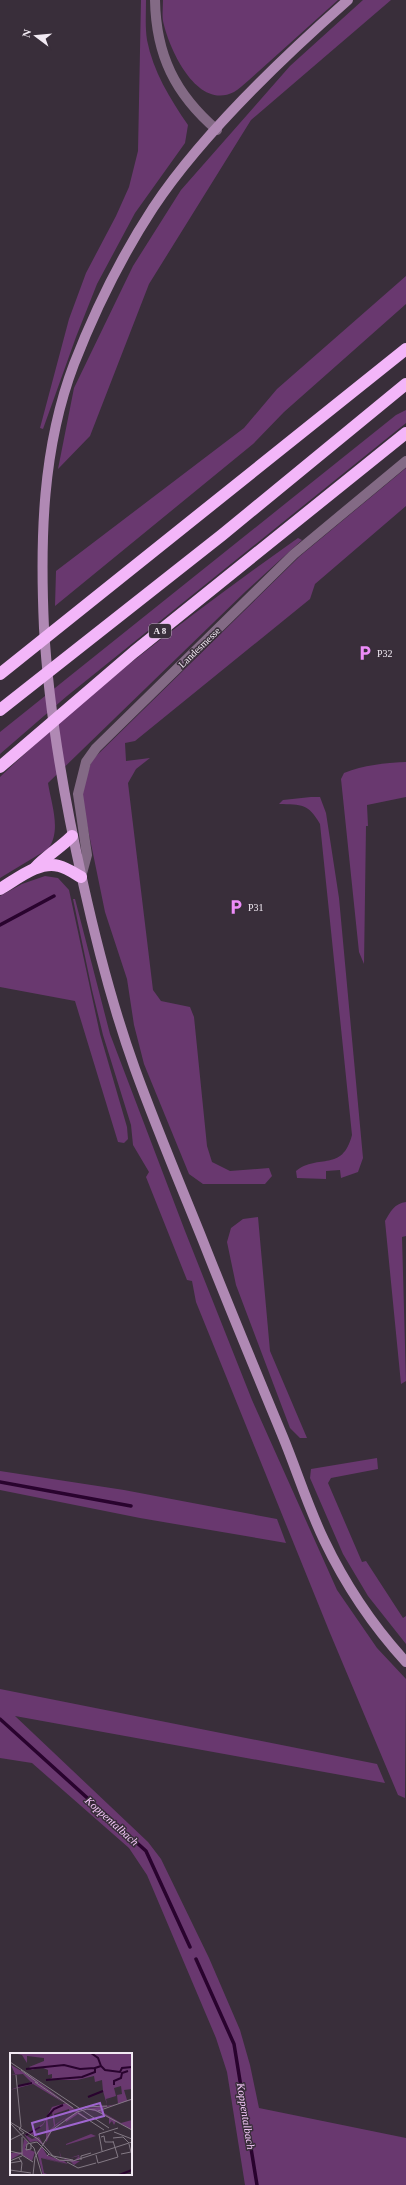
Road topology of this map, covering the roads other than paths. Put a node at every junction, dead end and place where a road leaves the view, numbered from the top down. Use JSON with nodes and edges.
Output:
{"nodes":[{"id":1,"x":155,"y":0,"type":"edge"},
{"id":2,"x":348,"y":0,"type":"edge"},
{"id":3,"x":217,"y":130,"type":"junction"},
{"id":4,"x":406,"y":349,"type":"edge"},
{"id":5,"x":406,"y":384,"type":"edge"},
{"id":6,"x":406,"y":433,"type":"edge"},
{"id":7,"x":406,"y":461,"type":"edge"},
{"id":8,"x":0,"y":674,"type":"edge"},
{"id":9,"x":0,"y":710,"type":"edge"},
{"id":10,"x":0,"y":767,"type":"edge"},
{"id":11,"x":72,"y":836,"type":"junction"},
{"id":12,"x":34,"y":869,"type":"junction"},
{"id":13,"x":81,"y":877,"type":"junction"},
{"id":14,"x":0,"y":889,"type":"edge"},
{"id":15,"x":406,"y":1662,"type":"edge"}],
"edges":[{"from":1,"to":3,"type":"street"},
{"from":2,"to":3,"type":"main road"},
{"from":3,"to":11,"type":"main road"},
{"from":4,"to":8,"type":"highway"},
{"from":5,"to":9,"type":"highway"},
{"from":6,"to":10,"type":"highway","number":"A 8"},
{"from":7,"to":13,"type":"street","name":"Landesmesse"},
{"from":11,"to":12,"type":"highway"},
{"from":11,"to":13,"type":"main road"},
{"from":12,"to":13,"type":"highway"},
{"from":12,"to":14,"type":"highway"},
{"from":13,"to":15,"type":"main road"}]}
